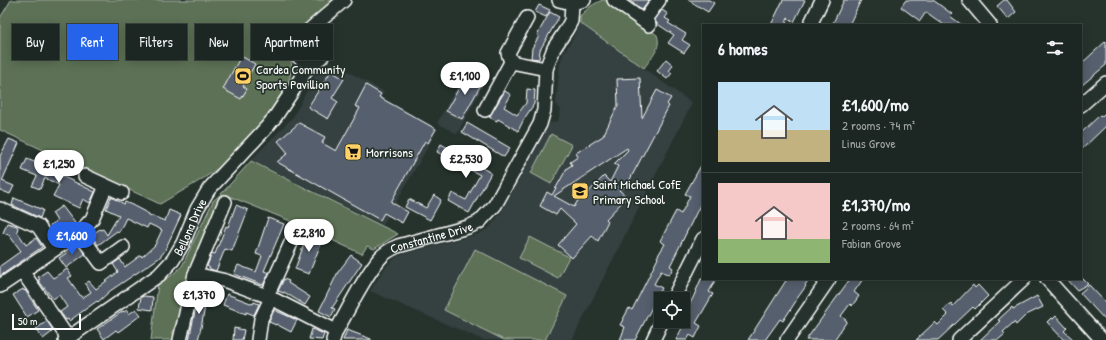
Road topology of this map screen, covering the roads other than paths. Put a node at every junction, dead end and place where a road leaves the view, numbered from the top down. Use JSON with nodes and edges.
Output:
{"nodes":[{"id":1,"x":559,"y":0,"type":"edge"},
{"id":2,"x":614,"y":0,"type":"edge"},
{"id":3,"x":659,"y":0,"type":"edge"},
{"id":4,"x":822,"y":0,"type":"edge"},
{"id":5,"x":969,"y":0,"type":"edge"},
{"id":6,"x":578,"y":1,"type":"edge"},
{"id":7,"x":340,"y":4,"type":"edge"},
{"id":8,"x":527,"y":18,"type":"dead end"},
{"id":9,"x":316,"y":24,"type":"edge"},
{"id":10,"x":326,"y":24,"type":"edge"},
{"id":11,"x":810,"y":24,"type":"edge"},
{"id":12,"x":989,"y":24,"type":"edge"},
{"id":13,"x":298,"y":60,"type":"edge"},
{"id":14,"x":306,"y":60,"type":"edge"},
{"id":15,"x":315,"y":61,"type":"joint"},
{"id":16,"x":511,"y":62,"type":"junction"},
{"id":17,"x":546,"y":69,"type":"junction"},
{"id":18,"x":1106,"y":83,"type":"edge"},
{"id":19,"x":292,"y":90,"type":"junction"},
{"id":20,"x":1082,"y":104,"type":"edge"},
{"id":21,"x":485,"y":110,"type":"dead end"},
{"id":22,"x":85,"y":176,"type":"dead end"},
{"id":23,"x":106,"y":186,"type":"junction"},
{"id":24,"x":122,"y":193,"type":"dead end"},
{"id":25,"x":225,"y":202,"type":"dead end"},
{"id":26,"x":0,"y":209,"type":"edge"},
{"id":27,"x":296,"y":232,"type":"dead end"},
{"id":28,"x":78,"y":233,"type":"junction"},
{"id":29,"x":702,"y":241,"type":"edge"},
{"id":30,"x":122,"y":247,"type":"dead end"},
{"id":31,"x":54,"y":249,"type":"junction"},
{"id":32,"x":22,"y":271,"type":"junction"},
{"id":33,"x":195,"y":274,"type":"junction"},
{"id":34,"x":828,"y":280,"type":"edge"},
{"id":35,"x":1023,"y":280,"type":"edge"},
{"id":36,"x":1048,"y":280,"type":"edge"},
{"id":37,"x":0,"y":286,"type":"edge"},
{"id":38,"x":676,"y":292,"type":"edge"},
{"id":39,"x":269,"y":297,"type":"junction"},
{"id":40,"x":659,"y":328,"type":"edge"},
{"id":41,"x":334,"y":335,"type":"edge"},
{"id":42,"x":66,"y":339,"type":"edge"},
{"id":43,"x":180,"y":340,"type":"edge"},
{"id":44,"x":258,"y":340,"type":"edge"},
{"id":45,"x":653,"y":340,"type":"edge"},
{"id":46,"x":787,"y":340,"type":"edge"},
{"id":47,"x":958,"y":340,"type":"edge"},
{"id":48,"x":1102,"y":340,"type":"edge"}],
"edges":[{"from":1,"to":6,"type":"street"},
{"from":2,"to":3,"type":"street"},
{"from":4,"to":11,"type":"street"},
{"from":5,"to":12,"type":"street"},
{"from":6,"to":17,"type":"street","name":"Constantine Drive"},
{"from":7,"to":9,"type":"street","name":"Bellona Drive"},
{"from":7,"to":10,"type":"street","name":"Bellona Drive"},
{"from":8,"to":16,"type":"street"},
{"from":13,"to":19,"type":"street","name":"Bellona Drive"},
{"from":14,"to":15,"type":"street"},
{"from":15,"to":19,"type":"street","name":"Bellona Drive"},
{"from":16,"to":17,"type":"street"},
{"from":16,"to":21,"type":"street"},
{"from":17,"to":41,"type":"street","name":"Constantine Drive"},
{"from":18,"to":20,"type":"street"},
{"from":19,"to":42,"type":"street","name":"Bellona Drive"},
{"from":22,"to":23,"type":"street"},
{"from":23,"to":24,"type":"street"},
{"from":23,"to":28,"type":"street"},
{"from":25,"to":33,"type":"street"},
{"from":26,"to":31,"type":"street"},
{"from":27,"to":39,"type":"street"},
{"from":28,"to":30,"type":"street"},
{"from":28,"to":31,"type":"street"},
{"from":29,"to":38,"type":"street"},
{"from":31,"to":32,"type":"street"},
{"from":32,"to":37,"type":"street"},
{"from":32,"to":42,"type":"street"},
{"from":33,"to":39,"type":"street"},
{"from":33,"to":43,"type":"street"},
{"from":34,"to":46,"type":"street"},
{"from":35,"to":47,"type":"street"},
{"from":36,"to":48,"type":"street"},
{"from":39,"to":41,"type":"street"},
{"from":39,"to":44,"type":"street"},
{"from":40,"to":45,"type":"street"}]}
